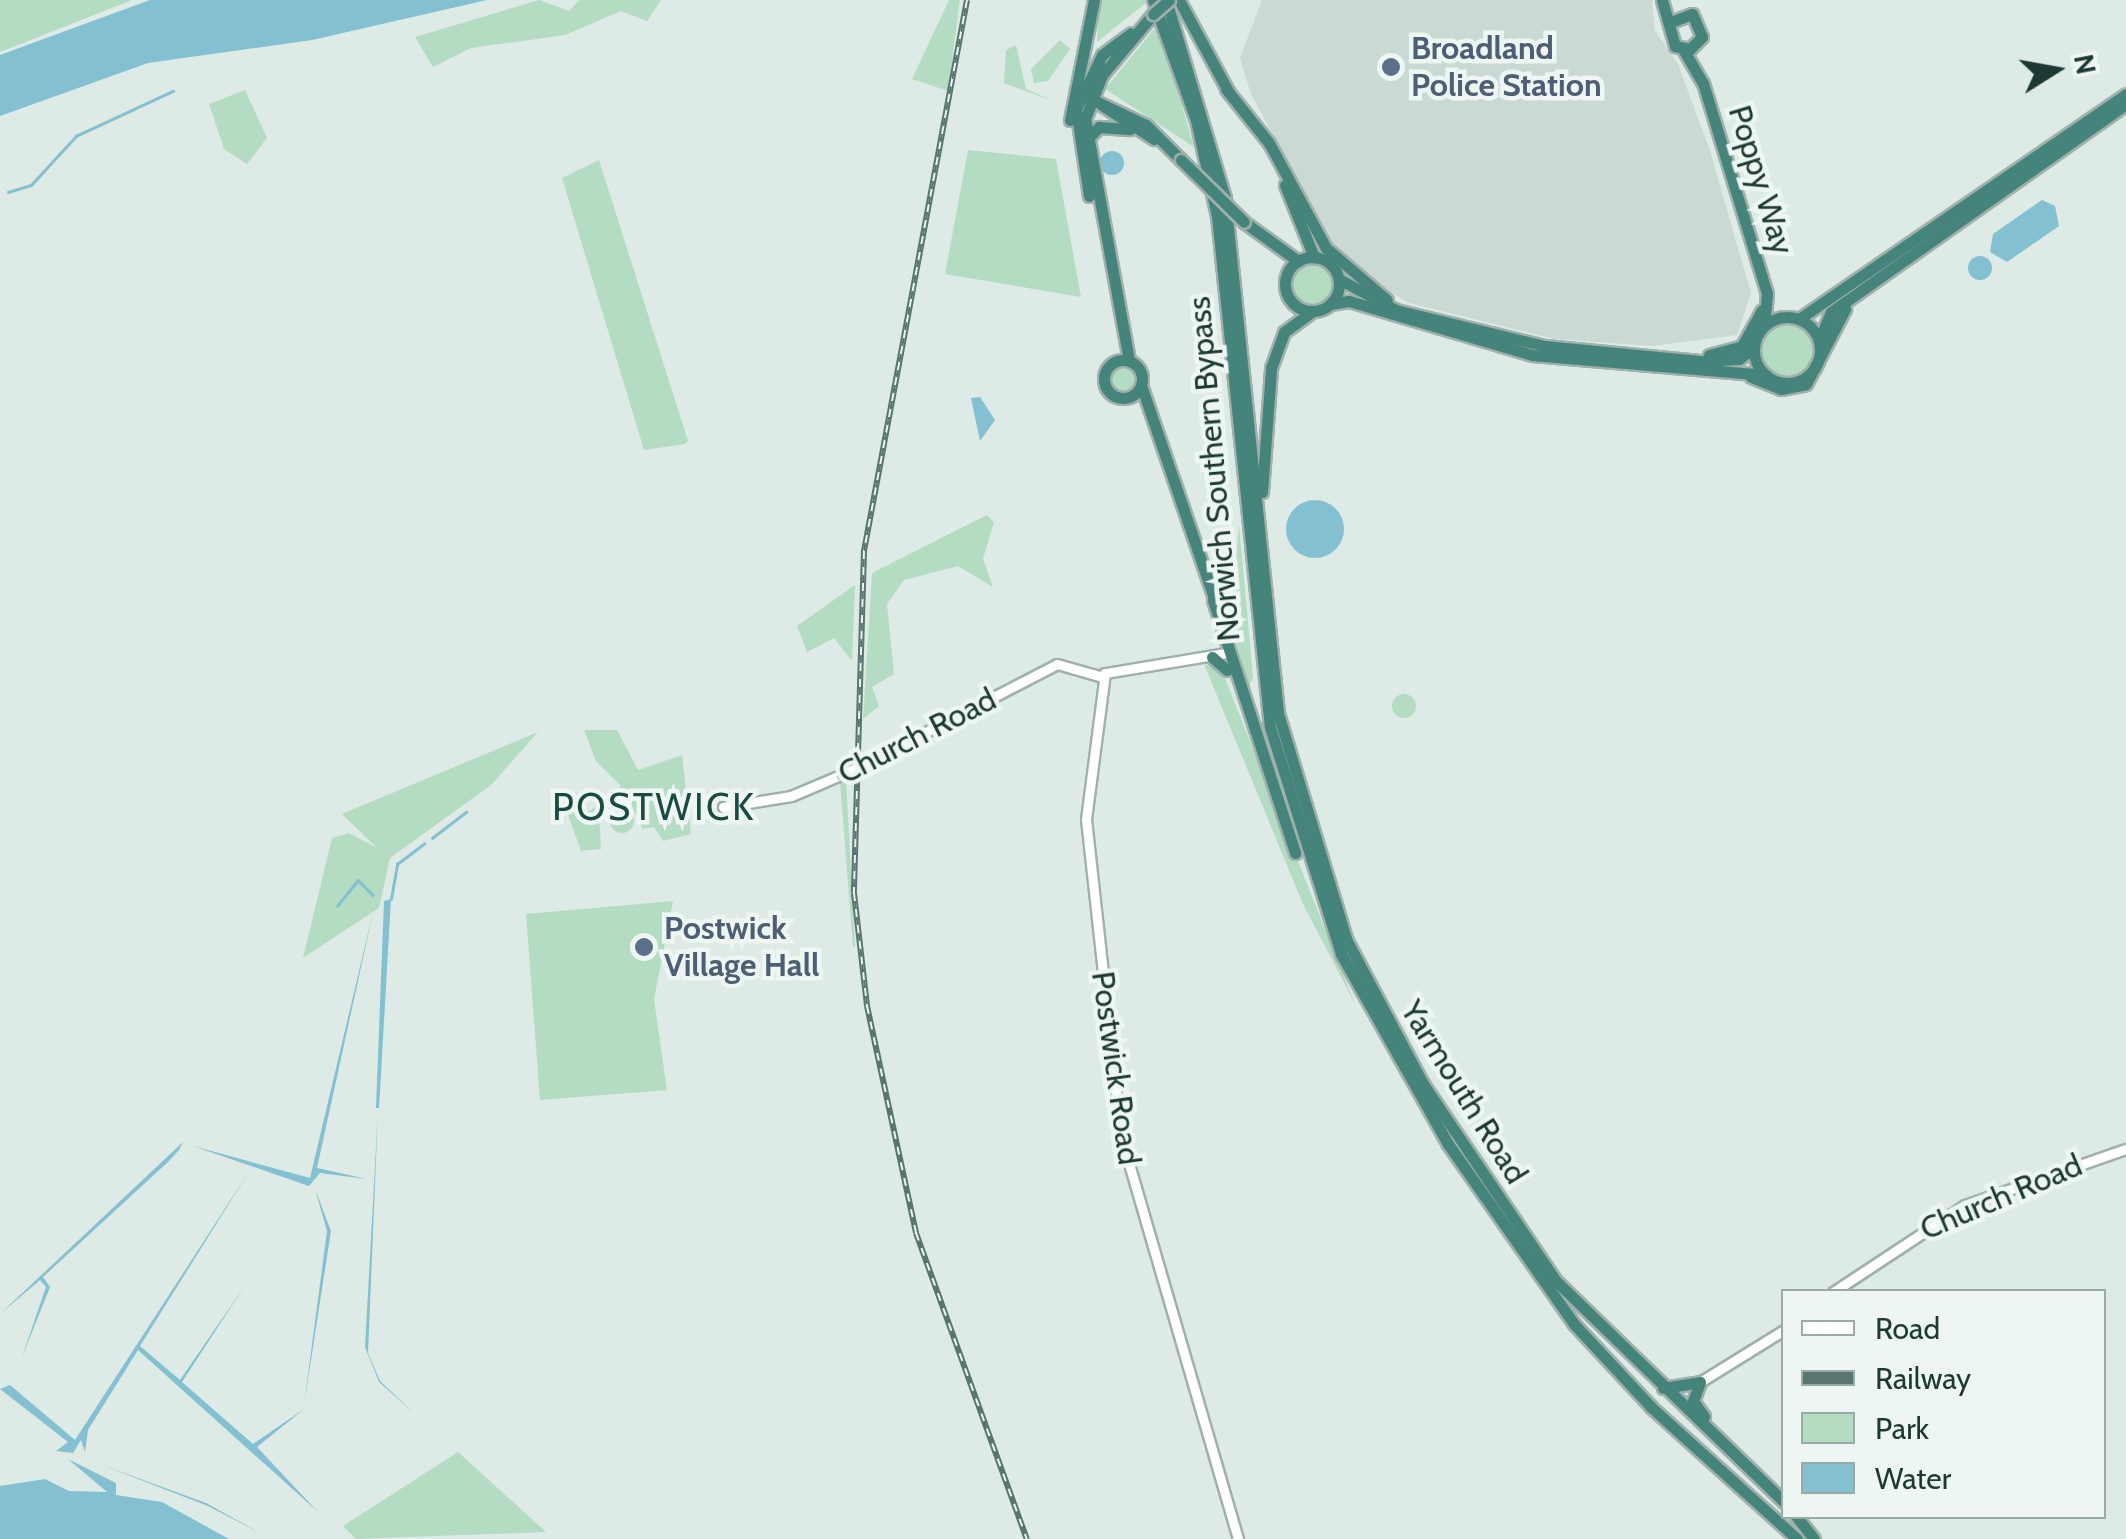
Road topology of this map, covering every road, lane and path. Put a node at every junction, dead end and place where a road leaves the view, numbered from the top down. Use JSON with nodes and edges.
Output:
{"nodes":[{"id":1,"x":1094,"y":0,"type":"edge"},
{"id":2,"x":1154,"y":0,"type":"edge"},
{"id":3,"x":1168,"y":0,"type":"edge"},
{"id":4,"x":1179,"y":0,"type":"edge"},
{"id":5,"x":1665,"y":0,"type":"edge"},
{"id":6,"x":1687,"y":13,"type":"junction"},
{"id":7,"x":1668,"y":23,"type":"junction"},
{"id":8,"x":1085,"y":32,"type":"junction"},
{"id":9,"x":1132,"y":36,"type":"junction"},
{"id":10,"x":1700,"y":42,"type":"junction"},
{"id":11,"x":1684,"y":49,"type":"junction"},
{"id":12,"x":1102,"y":56,"type":"junction"},
{"id":13,"x":1703,"y":83,"type":"junction"},
{"id":14,"x":1226,"y":89,"type":"junction"},
{"id":15,"x":1087,"y":94,"type":"junction"},
{"id":16,"x":2126,"y":94,"type":"edge"},
{"id":17,"x":2126,"y":104,"type":"edge"},
{"id":18,"x":1139,"y":130,"type":"junction"},
{"id":19,"x":1085,"y":140,"type":"junction"},
{"id":20,"x":1167,"y":147,"type":"junction"},
{"id":21,"x":1080,"y":168,"type":"junction"},
{"id":22,"x":1738,"y":198,"type":"junction"},
{"id":23,"x":1102,"y":228,"type":"junction"},
{"id":24,"x":1932,"y":239,"type":"junction"},
{"id":25,"x":1270,"y":248,"type":"junction"},
{"id":26,"x":1314,"y":257,"type":"junction"},
{"id":27,"x":1298,"y":261,"type":"junction"},
{"id":28,"x":1339,"y":278,"type":"junction"},
{"id":29,"x":1285,"y":280,"type":"junction"},
{"id":30,"x":1766,"y":293,"type":"junction"},
{"id":31,"x":1330,"y":304,"type":"junction"},
{"id":32,"x":1312,"y":312,"type":"junction"},
{"id":33,"x":1794,"y":318,"type":"junction"},
{"id":34,"x":1120,"y":324,"type":"junction"},
{"id":35,"x":1764,"y":326,"type":"junction"},
{"id":36,"x":1471,"y":331,"type":"junction"},
{"id":37,"x":1819,"y":341,"type":"junction"},
{"id":38,"x":1754,"y":347,"type":"junction"},
{"id":39,"x":1649,"y":357,"type":"junction"},
{"id":40,"x":1129,"y":360,"type":"junction"},
{"id":41,"x":1112,"y":364,"type":"junction"},
{"id":42,"x":1698,"y":371,"type":"junction"},
{"id":43,"x":1766,"y":375,"type":"junction"},
{"id":44,"x":1141,"y":386,"type":"junction"},
{"id":45,"x":1127,"y":398,"type":"junction"},
{"id":46,"x":1160,"y":454,"type":"junction"},
{"id":47,"x":1213,"y":600,"type":"junction"},
{"id":48,"x":1265,"y":616,"type":"junction"},
{"id":49,"x":1221,"y":639,"type":"junction"},
{"id":50,"x":1226,"y":653,"type":"junction"},
{"id":51,"x":1209,"y":657,"type":"junction"},
{"id":52,"x":1103,"y":677,"type":"junction"},
{"id":53,"x":1238,"y":692,"type":"junction"},
{"id":54,"x":724,"y":806,"type":"dead end"},
{"id":55,"x":1332,"y":932,"type":"junction"},
{"id":56,"x":2126,"y":1148,"type":"edge"},
{"id":57,"x":1837,"y":1289,"type":"edge"},
{"id":58,"x":1781,"y":1332,"type":"edge"},
{"id":59,"x":1700,"y":1382,"type":"junction"},
{"id":60,"x":1663,"y":1388,"type":"junction"},
{"id":61,"x":1733,"y":1451,"type":"junction"},
{"id":62,"x":1781,"y":1499,"type":"edge"},
{"id":63,"x":1798,"y":1519,"type":"edge"},
{"id":64,"x":1238,"y":1539,"type":"edge"},
{"id":65,"x":1797,"y":1539,"type":"edge"},
{"id":66,"x":1814,"y":1539,"type":"edge"}],
"edges":[{"from":1,"to":8,"type":"highway"},
{"from":2,"to":55,"type":"highway","name":"Norwich Southern Bypass"},
{"from":3,"to":9,"type":"highway","bridge":true},
{"from":3,"to":48,"type":"highway","name":"Norwich Southern Bypass"},
{"from":4,"to":14,"type":"highway"},
{"from":5,"to":6,"type":"highway"},
{"from":5,"to":7,"type":"highway"},
{"from":6,"to":7,"type":"highway"},
{"from":6,"to":10,"type":"highway"},
{"from":7,"to":11,"type":"highway"},
{"from":8,"to":12,"type":"highway"},
{"from":8,"to":15,"type":"highway"},
{"from":9,"to":12,"type":"highway"},
{"from":9,"to":15,"type":"highway"},
{"from":10,"to":11,"type":"highway"},
{"from":10,"to":13,"type":"highway","name":"Poppy Way"},
{"from":11,"to":13,"type":"highway","name":"Poppy Way"},
{"from":12,"to":15,"type":"highway"},
{"from":13,"to":22,"type":"highway","name":"Poppy Way"},
{"from":14,"to":26,"type":"highway"},
{"from":14,"to":36,"type":"highway"},
{"from":15,"to":18,"type":"highway"},
{"from":15,"to":19,"type":"highway"},
{"from":15,"to":20,"type":"highway"},
{"from":15,"to":21,"type":"highway"},
{"from":15,"to":21,"type":"highway"},
{"from":16,"to":33,"type":"highway"},
{"from":17,"to":24,"type":"highway"},
{"from":18,"to":19,"type":"highway"},
{"from":18,"to":20,"type":"highway"},
{"from":19,"to":23,"type":"highway"},
{"from":20,"to":25,"type":"highway","bridge":true},
{"from":21,"to":23,"type":"highway"},
{"from":22,"to":30,"type":"highway","name":"Poppy Way"},
{"from":22,"to":39,"type":"highway"},
{"from":23,"to":34,"type":"highway"},
{"from":24,"to":37,"type":"highway"},
{"from":24,"to":42,"type":"highway"},
{"from":25,"to":27,"type":"highway"},
{"from":25,"to":29,"type":"highway"},
{"from":26,"to":27,"type":"highway"},
{"from":26,"to":28,"type":"highway"},
{"from":27,"to":29,"type":"highway"},
{"from":28,"to":31,"type":"highway"},
{"from":28,"to":36,"type":"highway"},
{"from":29,"to":32,"type":"highway"},
{"from":30,"to":33,"type":"highway","name":"Poppy Way"},
{"from":30,"to":35,"type":"highway","name":"Poppy Way"},
{"from":31,"to":32,"type":"highway"},
{"from":31,"to":42,"type":"highway"},
{"from":32,"to":48,"type":"highway"},
{"from":33,"to":35,"type":"highway"},
{"from":33,"to":37,"type":"highway"},
{"from":34,"to":40,"type":"highway"},
{"from":34,"to":41,"type":"highway"},
{"from":35,"to":38,"type":"highway"},
{"from":36,"to":39,"type":"highway"},
{"from":37,"to":43,"type":"highway"},
{"from":38,"to":39,"type":"highway"},
{"from":38,"to":43,"type":"highway"},
{"from":40,"to":41,"type":"highway"},
{"from":40,"to":44,"type":"highway"},
{"from":41,"to":45,"type":"highway"},
{"from":42,"to":43,"type":"highway"},
{"from":44,"to":45,"type":"highway"},
{"from":44,"to":46,"type":"highway"},
{"from":45,"to":46,"type":"highway"},
{"from":46,"to":47,"type":"highway"},
{"from":47,"to":49,"type":"highway"},
{"from":47,"to":50,"type":"highway"},
{"from":48,"to":60,"type":"highway","name":"Yarmouth Road"},
{"from":49,"to":50,"type":"highway"},
{"from":49,"to":51,"type":"street"},
{"from":50,"to":51,"type":"street"},
{"from":50,"to":53,"type":"highway"},
{"from":51,"to":52,"type":"street"},
{"from":51,"to":53,"type":"highway"},
{"from":52,"to":54,"type":"street","name":"Church Road","bridge":true},
{"from":52,"to":64,"type":"street","name":"Postwick Road"},
{"from":53,"to":55,"type":"highway"},
{"from":55,"to":65,"type":"highway","name":"Yarmouth Road"},
{"from":56,"to":57,"type":"street","name":"Church Road"},
{"from":58,"to":59,"type":"street"},
{"from":59,"to":60,"type":"highway"},
{"from":59,"to":61,"type":"highway"},
{"from":60,"to":61,"type":"highway","name":"Yarmouth Road"},
{"from":61,"to":62,"type":"highway","name":"Yarmouth Road"},
{"from":63,"to":66,"type":"highway"}]}
